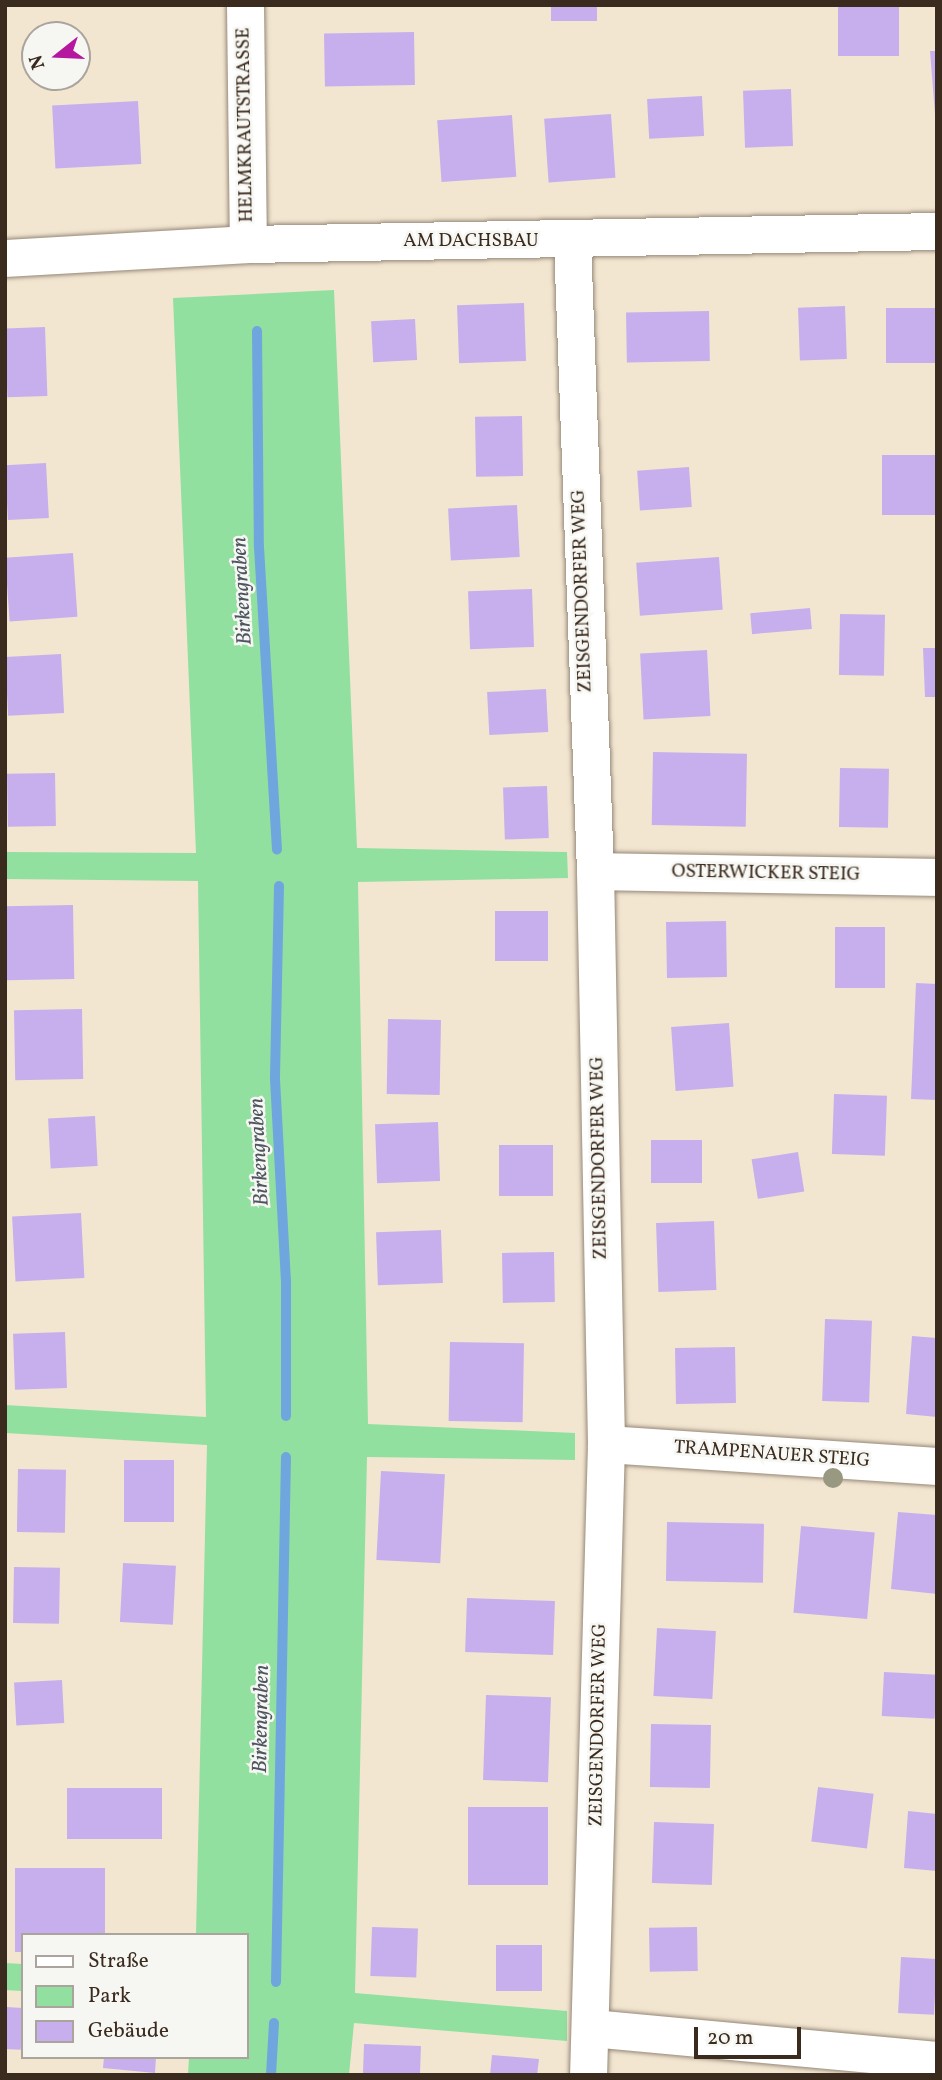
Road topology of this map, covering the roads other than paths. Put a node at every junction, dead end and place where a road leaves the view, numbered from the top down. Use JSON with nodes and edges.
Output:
{"nodes":[{"id":1,"x":245,"y":5,"type":"edge"},
{"id":2,"x":937,"y":231,"type":"edge"},
{"id":3,"x":572,"y":241,"type":"junction"},
{"id":4,"x":248,"y":244,"type":"junction"},
{"id":5,"x":5,"y":258,"type":"edge"},
{"id":6,"x":595,"y":871,"type":"junction"},
{"id":7,"x":937,"y":877,"type":"edge"},
{"id":8,"x":607,"y":1444,"type":"junction"},
{"id":9,"x":937,"y":1466,"type":"edge"},
{"id":10,"x":591,"y":2028,"type":"junction"},
{"id":11,"x":937,"y":2060,"type":"edge"},
{"id":12,"x":588,"y":2075,"type":"edge"}],
"edges":[{"from":1,"to":4,"type":"street","name":"HELMKRAUTSTRASSE"},
{"from":2,"to":3,"type":"street","name":"AM DACHSBAU"},
{"from":3,"to":4,"type":"street","name":"AM DACHSBAU"},
{"from":3,"to":6,"type":"street","name":"ZEISGENDORFER WEG"},
{"from":4,"to":5,"type":"street","name":"AM DACHSBAU"},
{"from":6,"to":7,"type":"street","name":"OSTERWICKER STEIG"},
{"from":6,"to":8,"type":"street","name":"ZEISGENDORFER WEG"},
{"from":8,"to":9,"type":"street","name":"TRAMPENAUER STEIG"},
{"from":8,"to":10,"type":"street","name":"ZEISGENDORFER WEG"},
{"from":10,"to":11,"type":"street"},
{"from":10,"to":12,"type":"street","name":"ZEISGENDORFER WEG"}]}
